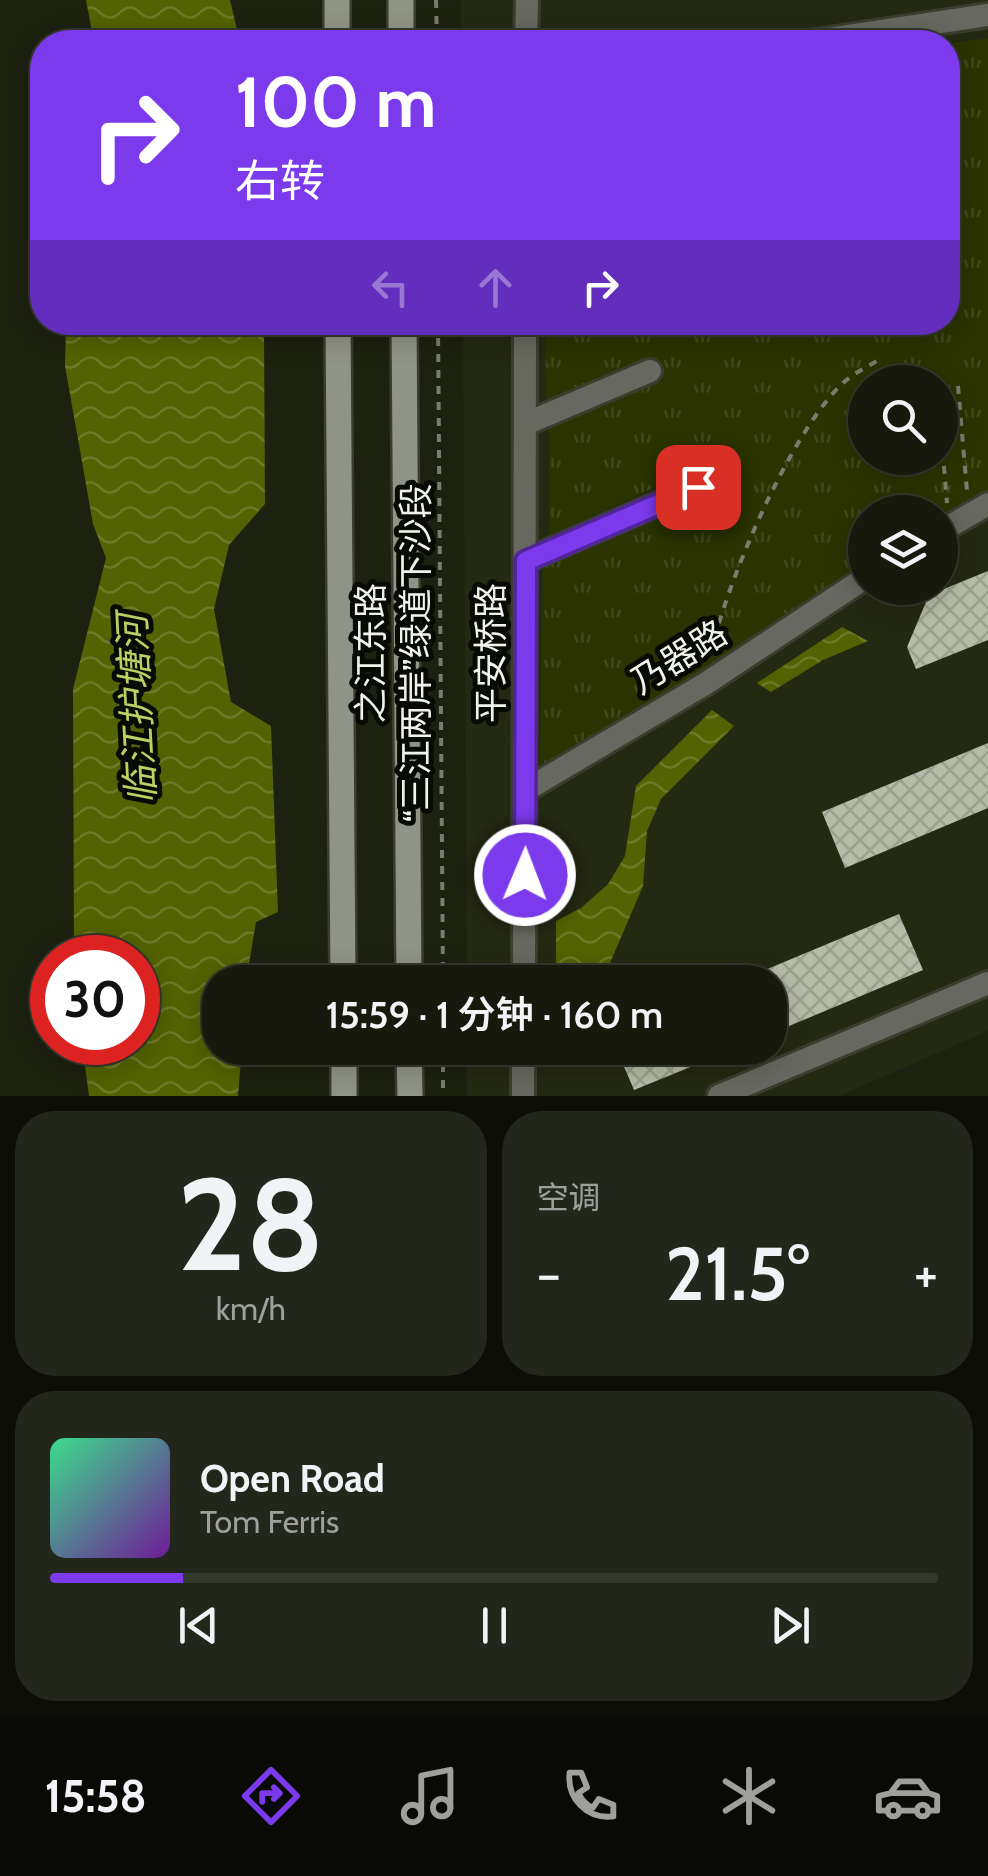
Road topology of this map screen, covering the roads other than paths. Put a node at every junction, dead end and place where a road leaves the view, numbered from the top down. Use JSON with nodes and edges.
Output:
{"nodes":[{"id":1,"x":337,"y":0,"type":"edge"},
{"id":2,"x":401,"y":0,"type":"edge"},
{"id":3,"x":527,"y":0,"type":"edge"},
{"id":4,"x":988,"y":15,"type":"edge"},
{"id":5,"x":337,"y":30,"type":"edge"},
{"id":6,"x":401,"y":30,"type":"edge"},
{"id":7,"x":526,"y":30,"type":"edge"},
{"id":8,"x":889,"y":30,"type":"edge"},
{"id":9,"x":338,"y":335,"type":"edge"},
{"id":10,"x":404,"y":335,"type":"edge"},
{"id":11,"x":525,"y":335,"type":"edge"},
{"id":12,"x":650,"y":371,"type":"dead end"},
{"id":13,"x":525,"y":424,"type":"junction"},
{"id":14,"x":698,"y":487,"type":"dead end"},
{"id":15,"x":526,"y":561,"type":"junction"},
{"id":16,"x":848,"y":589,"type":"edge"},
{"id":17,"x":526,"y":790,"type":"junction"},
{"id":18,"x":343,"y":965,"type":"edge"},
{"id":19,"x":409,"y":965,"type":"edge"},
{"id":20,"x":524,"y":965,"type":"edge"},
{"id":21,"x":988,"y":984,"type":"edge"},
{"id":22,"x":344,"y":1065,"type":"edge"},
{"id":23,"x":409,"y":1065,"type":"edge"},
{"id":24,"x":523,"y":1065,"type":"edge"},
{"id":25,"x":344,"y":1096,"type":"edge"},
{"id":26,"x":410,"y":1096,"type":"edge"},
{"id":27,"x":523,"y":1096,"type":"edge"},
{"id":28,"x":719,"y":1096,"type":"edge"}],
"edges":[{"from":1,"to":5,"type":"main road"},
{"from":2,"to":6,"type":"main road"},
{"from":3,"to":7,"type":"street"},
{"from":4,"to":8,"type":"street"},
{"from":9,"to":18,"type":"main road","name":"之江东路"},
{"from":10,"to":19,"type":"main road","name":"之江东路"},
{"from":11,"to":13,"type":"street","name":"平安桥路"},
{"from":12,"to":13,"type":"street"},
{"from":13,"to":15,"type":"street","name":"平安桥路"},
{"from":14,"to":15,"type":"street"},
{"from":15,"to":17,"type":"street","name":"平安桥路"},
{"from":16,"to":17,"type":"street","name":"乃器路"},
{"from":17,"to":20,"type":"street","name":"平安桥路"},
{"from":21,"to":28,"type":"street"},
{"from":22,"to":25,"type":"main road"},
{"from":23,"to":26,"type":"main road"},
{"from":24,"to":27,"type":"street"}]}
